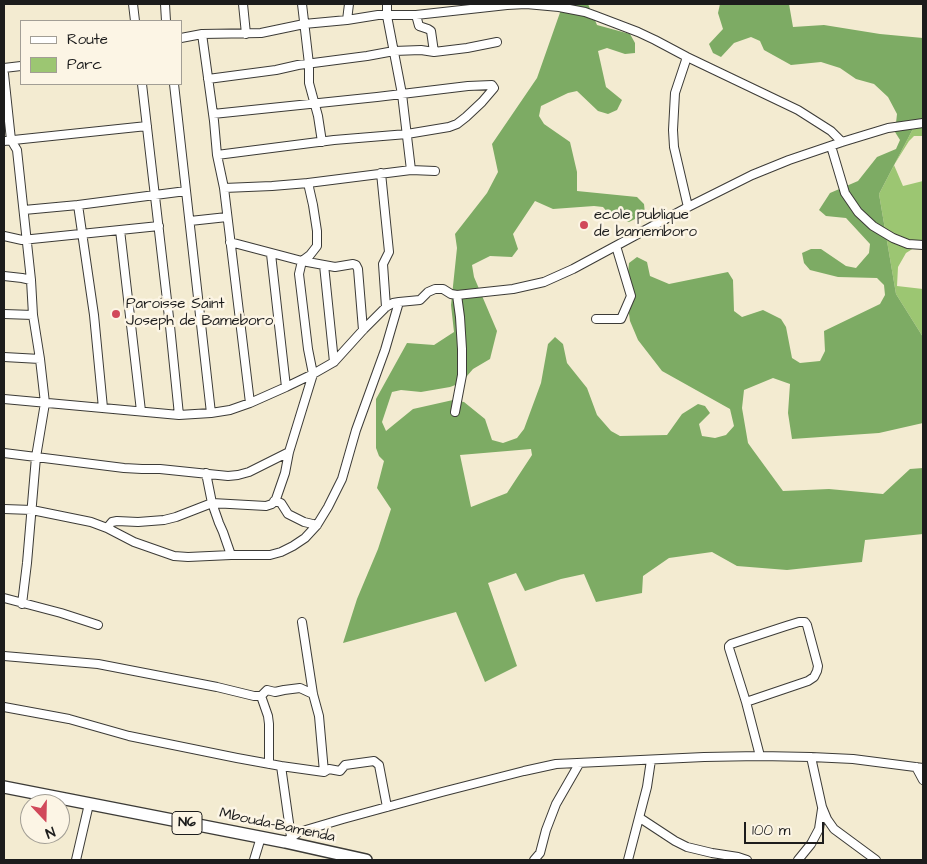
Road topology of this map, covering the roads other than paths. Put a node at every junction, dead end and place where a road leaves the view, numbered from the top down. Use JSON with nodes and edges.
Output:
{"nodes":[{"id":1,"x":133,"y":4,"type":"edge"},
{"id":2,"x":165,"y":4,"type":"edge"},
{"id":3,"x":243,"y":4,"type":"edge"},
{"id":4,"x":302,"y":4,"type":"edge"},
{"id":5,"x":348,"y":4,"type":"edge"},
{"id":6,"x":387,"y":4,"type":"edge"},
{"id":7,"x":428,"y":4,"type":"edge"},
{"id":8,"x":507,"y":4,"type":"edge"},
{"id":9,"x":535,"y":4,"type":"edge"},
{"id":10,"x":468,"y":6,"type":"edge"},
{"id":11,"x":429,"y":13,"type":"junction"},
{"id":12,"x":416,"y":15,"type":"junction"},
{"id":13,"x":387,"y":16,"type":"junction"},
{"id":14,"x":135,"y":20,"type":"edge"},
{"id":15,"x":166,"y":20,"type":"edge"},
{"id":16,"x":347,"y":20,"type":"junction"},
{"id":17,"x":304,"y":24,"type":"junction"},
{"id":18,"x":202,"y":34,"type":"junction"},
{"id":19,"x":246,"y":34,"type":"junction"},
{"id":20,"x":182,"y":38,"type":"edge"},
{"id":21,"x":497,"y":42,"type":"dead end"},
{"id":22,"x":394,"y":51,"type":"junction"},
{"id":23,"x":434,"y":52,"type":"junction"},
{"id":24,"x":687,"y":57,"type":"junction"},
{"id":25,"x":309,"y":64,"type":"junction"},
{"id":26,"x":20,"y":66,"type":"edge"},
{"id":27,"x":4,"y":68,"type":"edge"},
{"id":28,"x":4,"y":77,"type":"edge"},
{"id":29,"x":208,"y":79,"type":"junction"},
{"id":30,"x":142,"y":85,"type":"edge"},
{"id":31,"x":174,"y":85,"type":"edge"},
{"id":32,"x":402,"y":94,"type":"junction"},
{"id":33,"x":314,"y":104,"type":"junction"},
{"id":34,"x":213,"y":114,"type":"junction"},
{"id":35,"x":923,"y":122,"type":"edge"},
{"id":36,"x":147,"y":126,"type":"junction"},
{"id":37,"x":407,"y":134,"type":"junction"},
{"id":38,"x":8,"y":140,"type":"edge"},
{"id":39,"x":322,"y":142,"type":"junction"},
{"id":40,"x":842,"y":142,"type":"junction"},
{"id":41,"x":831,"y":146,"type":"junction"},
{"id":42,"x":217,"y":155,"type":"junction"},
{"id":43,"x":411,"y":170,"type":"junction"},
{"id":44,"x":435,"y":170,"type":"dead end"},
{"id":45,"x":381,"y":173,"type":"junction"},
{"id":46,"x":308,"y":183,"type":"junction"},
{"id":47,"x":224,"y":188,"type":"junction"},
{"id":48,"x":186,"y":192,"type":"junction"},
{"id":49,"x":155,"y":195,"type":"junction"},
{"id":50,"x":78,"y":204,"type":"junction"},
{"id":51,"x":688,"y":207,"type":"junction"},
{"id":52,"x":24,"y":210,"type":"junction"},
{"id":53,"x":227,"y":218,"type":"junction"},
{"id":54,"x":190,"y":221,"type":"junction"},
{"id":55,"x":159,"y":226,"type":"junction"},
{"id":56,"x":120,"y":230,"type":"junction"},
{"id":57,"x":83,"y":233,"type":"junction"},
{"id":58,"x":4,"y":236,"type":"edge"},
{"id":59,"x":27,"y":239,"type":"junction"},
{"id":60,"x":230,"y":242,"type":"junction"},
{"id":61,"x":923,"y":245,"type":"edge"},
{"id":62,"x":616,"y":246,"type":"junction"},
{"id":63,"x":271,"y":254,"type":"junction"},
{"id":64,"x":302,"y":261,"type":"junction"},
{"id":65,"x":324,"y":265,"type":"junction"},
{"id":66,"x":4,"y":276,"type":"edge"},
{"id":67,"x":31,"y":280,"type":"junction"},
{"id":68,"x":457,"y":295,"type":"junction"},
{"id":69,"x":399,"y":302,"type":"junction"},
{"id":70,"x":386,"y":307,"type":"junction"},
{"id":71,"x":4,"y":314,"type":"edge"},
{"id":72,"x":33,"y":315,"type":"junction"},
{"id":73,"x":596,"y":318,"type":"dead end"},
{"id":74,"x":363,"y":330,"type":"junction"},
{"id":75,"x":4,"y":357,"type":"edge"},
{"id":76,"x":40,"y":359,"type":"junction"},
{"id":77,"x":334,"y":362,"type":"junction"},
{"id":78,"x":314,"y":374,"type":"junction"},
{"id":79,"x":286,"y":387,"type":"junction"},
{"id":80,"x":4,"y":399,"type":"edge"},
{"id":81,"x":45,"y":403,"type":"junction"},
{"id":82,"x":250,"y":403,"type":"junction"},
{"id":83,"x":103,"y":408,"type":"junction"},
{"id":84,"x":141,"y":411,"type":"junction"},
{"id":85,"x":455,"y":412,"type":"dead end"},
{"id":86,"x":211,"y":414,"type":"junction"},
{"id":87,"x":179,"y":415,"type":"junction"},
{"id":88,"x":289,"y":452,"type":"junction"},
{"id":89,"x":4,"y":454,"type":"edge"},
{"id":90,"x":36,"y":457,"type":"junction"},
{"id":91,"x":206,"y":473,"type":"junction"},
{"id":92,"x":274,"y":501,"type":"junction"},
{"id":93,"x":212,"y":503,"type":"junction"},
{"id":94,"x":4,"y":509,"type":"edge"},
{"id":95,"x":32,"y":510,"type":"junction"},
{"id":96,"x":317,"y":524,"type":"junction"},
{"id":97,"x":107,"y":528,"type":"junction"},
{"id":98,"x":231,"y":555,"type":"junction"},
{"id":99,"x":4,"y":598,"type":"edge"},
{"id":100,"x":22,"y":604,"type":"junction"},
{"id":101,"x":302,"y":622,"type":"dead end"},
{"id":102,"x":98,"y":626,"type":"dead end"},
{"id":103,"x":4,"y":656,"type":"edge"},
{"id":104,"x":313,"y":694,"type":"junction"},
{"id":105,"x":261,"y":696,"type":"junction"},
{"id":106,"x":746,"y":702,"type":"junction"},
{"id":107,"x":4,"y":707,"type":"edge"},
{"id":108,"x":760,"y":756,"type":"junction"},
{"id":109,"x":812,"y":757,"type":"junction"},
{"id":110,"x":651,"y":760,"type":"junction"},
{"id":111,"x":269,"y":764,"type":"junction"},
{"id":112,"x":579,"y":764,"type":"junction"},
{"id":113,"x":281,"y":766,"type":"junction"},
{"id":114,"x":920,"y":767,"type":"edge"},
{"id":115,"x":324,"y":772,"type":"junction"},
{"id":116,"x":923,"y":780,"type":"edge"},
{"id":117,"x":4,"y":787,"type":"edge"},
{"id":118,"x":89,"y":804,"type":"junction"},
{"id":119,"x":387,"y":807,"type":"junction"},
{"id":120,"x":822,"y":807,"type":"junction"},
{"id":121,"x":640,"y":818,"type":"junction"},
{"id":122,"x":261,"y":837,"type":"junction"},
{"id":123,"x":288,"y":839,"type":"junction"},
{"id":124,"x":326,"y":856,"type":"edge"},
{"id":125,"x":76,"y":860,"type":"edge"},
{"id":126,"x":254,"y":860,"type":"edge"},
{"id":127,"x":366,"y":860,"type":"edge"},
{"id":128,"x":534,"y":860,"type":"edge"},
{"id":129,"x":628,"y":860,"type":"edge"},
{"id":130,"x":747,"y":860,"type":"edge"},
{"id":131,"x":798,"y":860,"type":"edge"},
{"id":132,"x":876,"y":860,"type":"edge"}],
"edges":[{"from":1,"to":14,"type":"street"},
{"from":2,"to":15,"type":"street"},
{"from":3,"to":19,"type":"street"},
{"from":4,"to":17,"type":"street"},
{"from":5,"to":16,"type":"street"},
{"from":6,"to":13,"type":"street"},
{"from":7,"to":11,"type":"street"},
{"from":8,"to":9,"type":"street"},
{"from":8,"to":10,"type":"street"},
{"from":9,"to":24,"type":"street"},
{"from":10,"to":11,"type":"street"},
{"from":11,"to":12,"type":"street"},
{"from":12,"to":13,"type":"street"},
{"from":12,"to":23,"type":"street"},
{"from":13,"to":16,"type":"street"},
{"from":13,"to":22,"type":"street"},
{"from":16,"to":17,"type":"street"},
{"from":17,"to":19,"type":"street"},
{"from":17,"to":25,"type":"street"},
{"from":18,"to":19,"type":"street"},
{"from":18,"to":20,"type":"street"},
{"from":18,"to":29,"type":"street"},
{"from":21,"to":23,"type":"street"},
{"from":22,"to":23,"type":"street"},
{"from":22,"to":25,"type":"street"},
{"from":22,"to":32,"type":"street"},
{"from":24,"to":40,"type":"street"},
{"from":24,"to":51,"type":"street"},
{"from":25,"to":29,"type":"street"},
{"from":25,"to":33,"type":"street"},
{"from":26,"to":27,"type":"street"},
{"from":28,"to":38,"type":"street"},
{"from":29,"to":34,"type":"street"},
{"from":30,"to":36,"type":"street"},
{"from":31,"to":48,"type":"street"},
{"from":32,"to":33,"type":"street"},
{"from":32,"to":37,"type":"street"},
{"from":32,"to":37,"type":"street"},
{"from":33,"to":34,"type":"street"},
{"from":33,"to":39,"type":"street"},
{"from":34,"to":42,"type":"street"},
{"from":35,"to":40,"type":"street"},
{"from":36,"to":38,"type":"street"},
{"from":36,"to":49,"type":"street"},
{"from":37,"to":39,"type":"street"},
{"from":37,"to":43,"type":"street"},
{"from":38,"to":52,"type":"street"},
{"from":39,"to":42,"type":"street"},
{"from":40,"to":41,"type":"street"},
{"from":41,"to":51,"type":"street"},
{"from":41,"to":61,"type":"street"},
{"from":42,"to":47,"type":"street"},
{"from":43,"to":44,"type":"street"},
{"from":43,"to":45,"type":"street"},
{"from":45,"to":46,"type":"street"},
{"from":45,"to":70,"type":"street"},
{"from":46,"to":47,"type":"street"},
{"from":46,"to":64,"type":"street"},
{"from":47,"to":53,"type":"street"},
{"from":48,"to":49,"type":"street"},
{"from":48,"to":54,"type":"street"},
{"from":49,"to":50,"type":"street"},
{"from":49,"to":55,"type":"street"},
{"from":50,"to":52,"type":"street"},
{"from":50,"to":57,"type":"street"},
{"from":51,"to":62,"type":"street"},
{"from":52,"to":59,"type":"street"},
{"from":53,"to":54,"type":"street"},
{"from":53,"to":60,"type":"street"},
{"from":54,"to":86,"type":"street"},
{"from":55,"to":56,"type":"street"},
{"from":55,"to":87,"type":"street"},
{"from":56,"to":57,"type":"street"},
{"from":56,"to":84,"type":"street"},
{"from":57,"to":59,"type":"street"},
{"from":57,"to":83,"type":"street"},
{"from":58,"to":59,"type":"street"},
{"from":59,"to":67,"type":"street"},
{"from":60,"to":63,"type":"street"},
{"from":60,"to":82,"type":"street"},
{"from":62,"to":68,"type":"street"},
{"from":62,"to":73,"type":"street"},
{"from":63,"to":64,"type":"street"},
{"from":63,"to":79,"type":"street"},
{"from":64,"to":65,"type":"street"},
{"from":64,"to":78,"type":"street"},
{"from":65,"to":74,"type":"street"},
{"from":65,"to":77,"type":"street"},
{"from":66,"to":67,"type":"street"},
{"from":67,"to":72,"type":"street"},
{"from":68,"to":69,"type":"street"},
{"from":68,"to":85,"type":"street"},
{"from":69,"to":70,"type":"street"},
{"from":69,"to":96,"type":"street"},
{"from":70,"to":74,"type":"street"},
{"from":71,"to":72,"type":"street"},
{"from":72,"to":76,"type":"street"},
{"from":74,"to":77,"type":"street"},
{"from":75,"to":76,"type":"street"},
{"from":76,"to":81,"type":"street"},
{"from":77,"to":78,"type":"street"},
{"from":78,"to":79,"type":"street"},
{"from":78,"to":88,"type":"street"},
{"from":79,"to":82,"type":"street"},
{"from":80,"to":81,"type":"street"},
{"from":81,"to":83,"type":"street"},
{"from":81,"to":90,"type":"street"},
{"from":82,"to":86,"type":"street"},
{"from":83,"to":84,"type":"street"},
{"from":84,"to":87,"type":"street"},
{"from":86,"to":87,"type":"street"},
{"from":88,"to":91,"type":"street"},
{"from":88,"to":92,"type":"street"},
{"from":89,"to":90,"type":"street"},
{"from":90,"to":91,"type":"street"},
{"from":90,"to":95,"type":"street"},
{"from":91,"to":93,"type":"street"},
{"from":92,"to":93,"type":"street"},
{"from":92,"to":96,"type":"street"},
{"from":93,"to":97,"type":"street"},
{"from":93,"to":98,"type":"street"},
{"from":94,"to":95,"type":"street"},
{"from":95,"to":97,"type":"street"},
{"from":95,"to":100,"type":"street"},
{"from":96,"to":98,"type":"street"},
{"from":97,"to":98,"type":"street"},
{"from":99,"to":100,"type":"street"},
{"from":100,"to":102,"type":"street"},
{"from":101,"to":104,"type":"street"},
{"from":103,"to":105,"type":"street"},
{"from":104,"to":105,"type":"street"},
{"from":104,"to":115,"type":"street"},
{"from":105,"to":111,"type":"street"},
{"from":106,"to":106,"type":"street"},
{"from":106,"to":108,"type":"street"},
{"from":107,"to":111,"type":"street"},
{"from":108,"to":109,"type":"street"},
{"from":108,"to":110,"type":"street"},
{"from":109,"to":114,"type":"street"},
{"from":109,"to":120,"type":"street"},
{"from":110,"to":112,"type":"street"},
{"from":110,"to":121,"type":"street"},
{"from":111,"to":113,"type":"street"},
{"from":112,"to":119,"type":"street"},
{"from":112,"to":128,"type":"street"},
{"from":113,"to":115,"type":"street"},
{"from":113,"to":123,"type":"street"},
{"from":114,"to":116,"type":"street"},
{"from":115,"to":119,"type":"street"},
{"from":117,"to":118,"type":"highway","name":"Mbouda-Bamenda","number":"N6"},
{"from":118,"to":122,"type":"highway","name":"Mbouda-Bamenda","number":"N6"},
{"from":118,"to":125,"type":"street"},
{"from":119,"to":123,"type":"street"},
{"from":120,"to":131,"type":"street"},
{"from":120,"to":132,"type":"street"},
{"from":121,"to":129,"type":"street"},
{"from":121,"to":130,"type":"street"},
{"from":122,"to":123,"type":"highway","name":"Mbouda-Bamenda","number":"N6"},
{"from":122,"to":126,"type":"street"},
{"from":123,"to":124,"type":"highway","name":"Mbouda-Bamenda","number":"N6"},
{"from":124,"to":127,"type":"highway","name":"Mbouda-Bamenda","number":"N6"}]}
